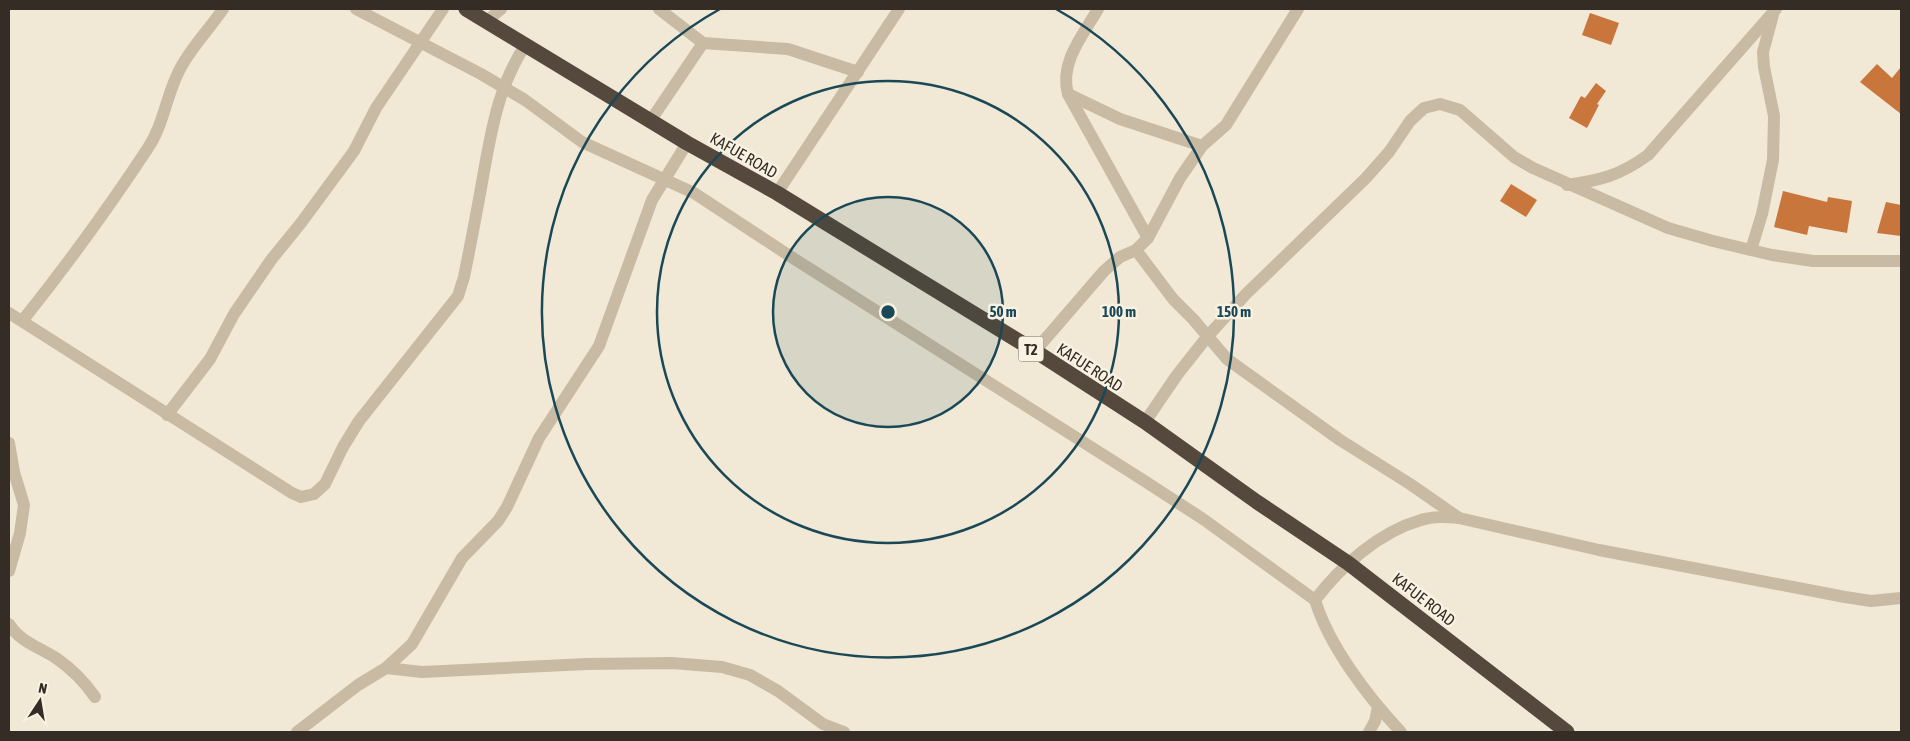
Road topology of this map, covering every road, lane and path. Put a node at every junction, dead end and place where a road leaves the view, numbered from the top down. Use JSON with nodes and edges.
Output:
{"nodes":[{"id":1,"x":223,"y":9,"type":"edge"},
{"id":2,"x":356,"y":9,"type":"edge"},
{"id":3,"x":443,"y":9,"type":"edge"},
{"id":4,"x":466,"y":9,"type":"edge"},
{"id":5,"x":501,"y":9,"type":"edge"},
{"id":6,"x":659,"y":9,"type":"edge"},
{"id":7,"x":899,"y":9,"type":"edge"},
{"id":8,"x":1098,"y":9,"type":"edge"},
{"id":9,"x":1298,"y":9,"type":"edge"},
{"id":10,"x":1775,"y":10,"type":"edge"},
{"id":11,"x":487,"y":21,"type":"junction"},
{"id":12,"x":421,"y":42,"type":"junction"},
{"id":13,"x":703,"y":43,"type":"junction"},
{"id":14,"x":526,"y":44,"type":"junction"},
{"id":15,"x":858,"y":72,"type":"junction"},
{"id":16,"x":503,"y":87,"type":"junction"},
{"id":17,"x":1068,"y":94,"type":"junction"},
{"id":18,"x":651,"y":120,"type":"junction"},
{"id":19,"x":688,"y":143,"type":"junction"},
{"id":20,"x":1202,"y":146,"type":"junction"},
{"id":21,"x":664,"y":179,"type":"junction"},
{"id":22,"x":1567,"y":185,"type":"junction"},
{"id":23,"x":777,"y":194,"type":"junction"},
{"id":24,"x":1148,"y":238,"type":"junction"},
{"id":25,"x":1136,"y":250,"type":"junction"},
{"id":26,"x":1751,"y":250,"type":"junction"},
{"id":27,"x":1901,"y":261,"type":"edge"},
{"id":28,"x":9,"y":313,"type":"edge"},
{"id":29,"x":23,"y":320,"type":"junction"},
{"id":30,"x":1207,"y":337,"type":"junction"},
{"id":31,"x":1035,"y":352,"type":"junction"},
{"id":32,"x":167,"y":415,"type":"junction"},
{"id":33,"x":1145,"y":422,"type":"junction"},
{"id":34,"x":9,"y":443,"type":"edge"},
{"id":35,"x":1459,"y":518,"type":"junction"},
{"id":36,"x":1348,"y":563,"type":"junction"},
{"id":37,"x":9,"y":570,"type":"edge"},
{"id":38,"x":1901,"y":598,"type":"edge"},
{"id":39,"x":1315,"y":600,"type":"junction"},
{"id":40,"x":9,"y":624,"type":"edge"},
{"id":41,"x":386,"y":668,"type":"junction"},
{"id":42,"x":95,"y":698,"type":"dead end"},
{"id":43,"x":1378,"y":707,"type":"junction"},
{"id":44,"x":297,"y":732,"type":"edge"},
{"id":45,"x":844,"y":732,"type":"edge"},
{"id":46,"x":1369,"y":732,"type":"edge"},
{"id":47,"x":1401,"y":732,"type":"edge"},
{"id":48,"x":1567,"y":732,"type":"edge"}],
"edges":[{"from":1,"to":29,"type":"street"},
{"from":2,"to":12,"type":"street"},
{"from":3,"to":12,"type":"street"},
{"from":4,"to":11,"type":"highway","name":"KAFUE ROAD","number":"T2"},
{"from":5,"to":11,"type":"street"},
{"from":6,"to":13,"type":"street"},
{"from":7,"to":15,"type":"street"},
{"from":8,"to":17,"type":"street"},
{"from":9,"to":20,"type":"street"},
{"from":10,"to":22,"type":"street"},
{"from":10,"to":26,"type":"street"},
{"from":11,"to":14,"type":"highway","name":"KAFUE ROAD","number":"T2"},
{"from":12,"to":16,"type":"street"},
{"from":12,"to":32,"type":"street"},
{"from":13,"to":15,"type":"street"},
{"from":13,"to":18,"type":"street"},
{"from":14,"to":16,"type":"street"},
{"from":14,"to":18,"type":"highway","name":"KAFUE ROAD","number":"T2"},
{"from":15,"to":23,"type":"street"},
{"from":16,"to":21,"type":"street"},
{"from":16,"to":32,"type":"street"},
{"from":17,"to":20,"type":"street"},
{"from":17,"to":24,"type":"street"},
{"from":18,"to":19,"type":"highway","name":"KAFUE ROAD","number":"T2"},
{"from":19,"to":21,"type":"street"},
{"from":19,"to":23,"type":"highway","name":"KAFUE ROAD","number":"T2"},
{"from":20,"to":24,"type":"street"},
{"from":21,"to":39,"type":"street"},
{"from":21,"to":41,"type":"street"},
{"from":22,"to":26,"type":"street"},
{"from":22,"to":30,"type":"street"},
{"from":23,"to":31,"type":"highway","name":"KAFUE ROAD","number":"T2"},
{"from":24,"to":25,"type":"street"},
{"from":25,"to":30,"type":"street"},
{"from":25,"to":31,"type":"street"},
{"from":26,"to":27,"type":"street"},
{"from":28,"to":29,"type":"street"},
{"from":29,"to":32,"type":"street"},
{"from":30,"to":33,"type":"street"},
{"from":30,"to":35,"type":"street"},
{"from":31,"to":33,"type":"highway","name":"KAFUE ROAD","number":"T2"},
{"from":33,"to":36,"type":"highway","name":"KAFUE ROAD","number":"T2"},
{"from":34,"to":37,"type":"street"},
{"from":35,"to":36,"type":"street"},
{"from":35,"to":38,"type":"street"},
{"from":36,"to":39,"type":"street"},
{"from":36,"to":48,"type":"highway","name":"KAFUE ROAD","number":"T2"},
{"from":39,"to":43,"type":"street"},
{"from":40,"to":42,"type":"street"},
{"from":41,"to":44,"type":"street"},
{"from":41,"to":45,"type":"street"},
{"from":43,"to":46,"type":"street"},
{"from":43,"to":47,"type":"street"}]}
